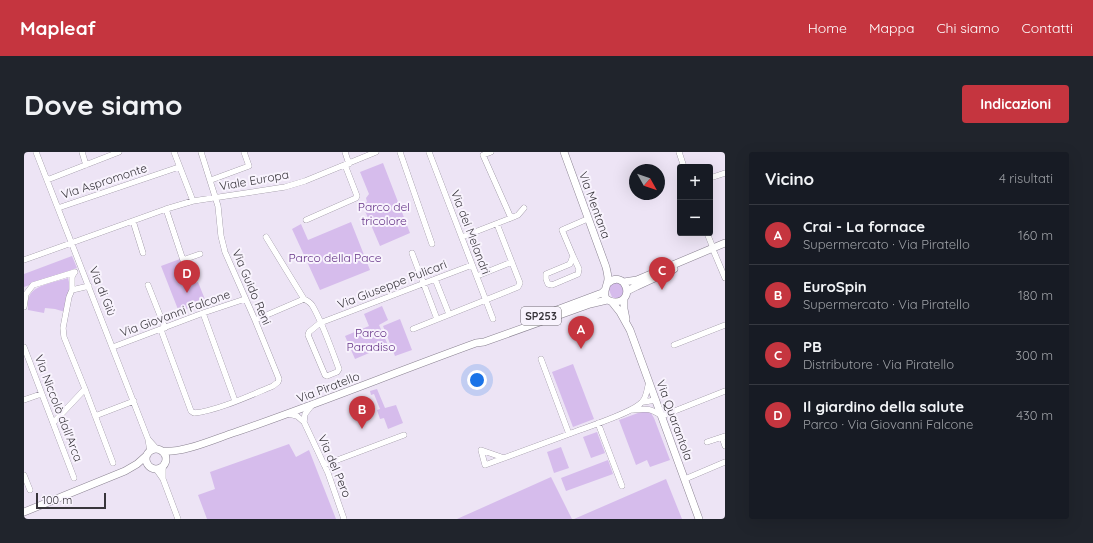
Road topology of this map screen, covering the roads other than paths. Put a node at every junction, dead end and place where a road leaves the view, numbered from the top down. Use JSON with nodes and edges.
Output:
{"nodes":[{"id":1,"x":36,"y":152,"type":"edge"},
{"id":2,"x":82,"y":152,"type":"edge"},
{"id":3,"x":119,"y":152,"type":"edge"},
{"id":4,"x":174,"y":152,"type":"edge"},
{"id":5,"x":201,"y":152,"type":"edge"},
{"id":6,"x":244,"y":152,"type":"edge"},
{"id":7,"x":345,"y":152,"type":"edge"},
{"id":8,"x":376,"y":152,"type":"edge"},
{"id":9,"x":400,"y":152,"type":"edge"},
{"id":10,"x":428,"y":152,"type":"edge"},
{"id":11,"x":491,"y":152,"type":"edge"},
{"id":12,"x":564,"y":152,"type":"edge"},
{"id":13,"x":679,"y":152,"type":"edge"},
{"id":14,"x":347,"y":164,"type":"junction"},
{"id":15,"x":683,"y":164,"type":"edge"},
{"id":16,"x":86,"y":165,"type":"junction"},
{"id":17,"x":179,"y":167,"type":"junction"},
{"id":18,"x":725,"y":173,"type":"edge"},
{"id":19,"x":713,"y":177,"type":"edge"},
{"id":20,"x":47,"y":180,"type":"junction"},
{"id":21,"x":211,"y":180,"type":"junction"},
{"id":22,"x":216,"y":197,"type":"junction"},
{"id":23,"x":193,"y":201,"type":"junction"},
{"id":24,"x":58,"y":208,"type":"junction"},
{"id":25,"x":524,"y":208,"type":"dead end"},
{"id":26,"x":166,"y":209,"type":"junction"},
{"id":27,"x":511,"y":218,"type":"junction"},
{"id":28,"x":306,"y":220,"type":"dead end"},
{"id":29,"x":585,"y":220,"type":"dead end"},
{"id":30,"x":132,"y":221,"type":"junction"},
{"id":31,"x":497,"y":224,"type":"junction"},
{"id":32,"x":708,"y":236,"type":"edge"},
{"id":33,"x":266,"y":237,"type":"dead end"},
{"id":34,"x":462,"y":237,"type":"junction"},
{"id":35,"x":71,"y":243,"type":"junction"},
{"id":36,"x":725,"y":243,"type":"edge"},
{"id":37,"x":432,"y":244,"type":"dead end"},
{"id":38,"x":725,"y":248,"type":"edge"},
{"id":39,"x":714,"y":250,"type":"junction"},
{"id":40,"x":143,"y":253,"type":"dead end"},
{"id":41,"x":412,"y":253,"type":"dead end"},
{"id":42,"x":200,"y":254,"type":"dead end"},
{"id":43,"x":573,"y":256,"type":"junction"},
{"id":44,"x":24,"y":260,"type":"edge"},
{"id":45,"x":512,"y":262,"type":"junction"},
{"id":46,"x":472,"y":265,"type":"junction"},
{"id":47,"x":606,"y":266,"type":"junction"},
{"id":48,"x":83,"y":270,"type":"junction"},
{"id":49,"x":74,"y":273,"type":"junction"},
{"id":50,"x":477,"y":276,"type":"junction"},
{"id":51,"x":725,"y":278,"type":"edge"},
{"id":52,"x":435,"y":279,"type":"junction"},
{"id":53,"x":621,"y":281,"type":"junction"},
{"id":54,"x":423,"y":284,"type":"junction"},
{"id":55,"x":148,"y":285,"type":"dead end"},
{"id":56,"x":89,"y":286,"type":"junction"},
{"id":57,"x":606,"y":287,"type":"junction"},
{"id":58,"x":72,"y":290,"type":"junction"},
{"id":59,"x":627,"y":291,"type":"junction"},
{"id":60,"x":245,"y":299,"type":"junction"},
{"id":61,"x":304,"y":299,"type":"junction"},
{"id":62,"x":485,"y":299,"type":"junction"},
{"id":63,"x":624,"y":299,"type":"junction"},
{"id":64,"x":610,"y":301,"type":"junction"},
{"id":65,"x":24,"y":307,"type":"edge"},
{"id":66,"x":203,"y":313,"type":"junction"},
{"id":67,"x":449,"y":314,"type":"junction"},
{"id":68,"x":437,"y":319,"type":"junction"},
{"id":69,"x":493,"y":319,"type":"dead end"},
{"id":70,"x":255,"y":320,"type":"junction"},
{"id":71,"x":320,"y":323,"type":"junction"},
{"id":72,"x":725,"y":325,"type":"edge"},
{"id":73,"x":163,"y":329,"type":"junction"},
{"id":74,"x":413,"y":329,"type":"dead end"},
{"id":75,"x":629,"y":330,"type":"junction"},
{"id":76,"x":476,"y":343,"type":"junction"},
{"id":77,"x":674,"y":345,"type":"dead end"},
{"id":78,"x":24,"y":347,"type":"edge"},
{"id":79,"x":113,"y":347,"type":"junction"},
{"id":80,"x":541,"y":359,"type":"dead end"},
{"id":81,"x":649,"y":381,"type":"junction"},
{"id":82,"x":85,"y":389,"type":"junction"},
{"id":83,"x":725,"y":391,"type":"edge"},
{"id":84,"x":41,"y":394,"type":"junction"},
{"id":85,"x":24,"y":400,"type":"edge"},
{"id":86,"x":656,"y":400,"type":"junction"},
{"id":87,"x":134,"y":401,"type":"junction"},
{"id":88,"x":235,"y":401,"type":"junction"},
{"id":89,"x":642,"y":402,"type":"junction"},
{"id":90,"x":312,"y":405,"type":"junction"},
{"id":91,"x":646,"y":408,"type":"junction"},
{"id":92,"x":632,"y":410,"type":"junction"},
{"id":93,"x":289,"y":414,"type":"junction"},
{"id":94,"x":95,"y":416,"type":"junction"},
{"id":95,"x":662,"y":416,"type":"junction"},
{"id":96,"x":304,"y":422,"type":"junction"},
{"id":97,"x":53,"y":423,"type":"junction"},
{"id":98,"x":598,"y":423,"type":"junction"},
{"id":99,"x":569,"y":434,"type":"junction"},
{"id":100,"x":404,"y":435,"type":"dead end"},
{"id":101,"x":724,"y":436,"type":"edge"},
{"id":102,"x":707,"y":442,"type":"dead end"},
{"id":103,"x":725,"y":446,"type":"edge"},
{"id":104,"x":188,"y":448,"type":"junction"},
{"id":105,"x":154,"y":451,"type":"junction"},
{"id":106,"x":504,"y":458,"type":"dead end"},
{"id":107,"x":725,"y":462,"type":"edge"},
{"id":108,"x":114,"y":463,"type":"dead end"},
{"id":109,"x":324,"y":465,"type":"junction"},
{"id":110,"x":159,"y":466,"type":"junction"},
{"id":111,"x":125,"y":471,"type":"junction"},
{"id":112,"x":24,"y":476,"type":"edge"},
{"id":113,"x":74,"y":478,"type":"dead end"},
{"id":114,"x":684,"y":480,"type":"junction"},
{"id":115,"x":622,"y":486,"type":"dead end"},
{"id":116,"x":30,"y":490,"type":"dead end"},
{"id":117,"x":24,"y":512,"type":"edge"},
{"id":118,"x":178,"y":519,"type":"edge"},
{"id":119,"x":344,"y":519,"type":"edge"},
{"id":120,"x":699,"y":519,"type":"edge"}],
"edges":[{"from":1,"to":20,"type":"street","name":"Via di Giù"},
{"from":2,"to":16,"type":"street"},
{"from":3,"to":16,"type":"street"},
{"from":4,"to":17,"type":"street"},
{"from":5,"to":21,"type":"street","name":"Via Guido Reni"},
{"from":6,"to":21,"type":"street"},
{"from":7,"to":14,"type":"street"},
{"from":8,"to":14,"type":"street","name":"Viale Europa"},
{"from":9,"to":37,"type":"street"},
{"from":10,"to":34,"type":"street","name":"Via dei Melandri"},
{"from":11,"to":27,"type":"street"},
{"from":12,"to":47,"type":"main road","name":"Via Mentana"},
{"from":13,"to":15,"type":"street"},
{"from":14,"to":22,"type":"street","name":"Viale Europa"},
{"from":14,"to":28,"type":"street"},
{"from":16,"to":20,"type":"street"},
{"from":17,"to":23,"type":"street"},
{"from":17,"to":24,"type":"street","name":"Via Aspromonte"},
{"from":18,"to":19,"type":"street"},
{"from":20,"to":24,"type":"street","name":"Via di Giù"},
{"from":21,"to":22,"type":"street","name":"Via Guido Reni"},
{"from":22,"to":23,"type":"street","name":"Viale Europa"},
{"from":22,"to":60,"type":"street","name":"Via Guido Reni"},
{"from":23,"to":26,"type":"street","name":"Viale Europa"},
{"from":24,"to":35,"type":"street","name":"Via di Giù"},
{"from":25,"to":27,"type":"street"},
{"from":26,"to":30,"type":"street","name":"Viale Europa"},
{"from":26,"to":42,"type":"street"},
{"from":27,"to":31,"type":"street"},
{"from":29,"to":43,"type":"street"},
{"from":30,"to":35,"type":"street","name":"Viale Europa"},
{"from":30,"to":40,"type":"street"},
{"from":31,"to":34,"type":"street"},
{"from":31,"to":45,"type":"street"},
{"from":32,"to":39,"type":"street"},
{"from":33,"to":61,"type":"street"},
{"from":34,"to":46,"type":"street","name":"Via dei Melandri"},
{"from":35,"to":44,"type":"street","name":"Viale Europa"},
{"from":35,"to":48,"type":"street","name":"Via di Giù"},
{"from":36,"to":39,"type":"main road","name":"Via Piratello","number":"SP253"},
{"from":38,"to":39,"type":"main road","name":"Via Piratello","number":"SP253"},
{"from":39,"to":51,"type":"street"},
{"from":39,"to":53,"type":"main road","name":"Via Piratello","number":"SP253"},
{"from":39,"to":59,"type":"main road","name":"Via Piratello","number":"SP253"},
{"from":41,"to":54,"type":"street"},
{"from":43,"to":43,"type":"street"},
{"from":45,"to":50,"type":"street"},
{"from":45,"to":62,"type":"street"},
{"from":46,"to":50,"type":"street","name":"Via dei Melandri"},
{"from":46,"to":52,"type":"street","name":"Via Giuseppe Pulicari"},
{"from":47,"to":53,"type":"main road","name":"Via Mentana"},
{"from":47,"to":57,"type":"main road","name":"Via Mentana"},
{"from":48,"to":49,"type":"street"},
{"from":48,"to":56,"type":"street","name":"Via di Giù"},
{"from":49,"to":58,"type":"street"},
{"from":49,"to":65,"type":"street"},
{"from":50,"to":62,"type":"street","name":"Via dei Melandri"},
{"from":52,"to":54,"type":"street","name":"Via Giuseppe Pulicari"},
{"from":52,"to":67,"type":"street"},
{"from":53,"to":57,"type":"main road","name":"Via Piratello","number":"SP253"},
{"from":53,"to":59,"type":"main road"},
{"from":54,"to":68,"type":"street"},
{"from":54,"to":71,"type":"street","name":"Via Giuseppe Pulicari"},
{"from":55,"to":73,"type":"street"},
{"from":56,"to":58,"type":"street"},
{"from":56,"to":79,"type":"street","name":"Via di Giù"},
{"from":57,"to":64,"type":"main road"},
{"from":57,"to":76,"type":"main road","name":"Via Piratello","number":"SP253"},
{"from":58,"to":82,"type":"street"},
{"from":59,"to":63,"type":"main road"},
{"from":60,"to":66,"type":"street","name":"Via Giovanni Falcone"},
{"from":60,"to":70,"type":"street","name":"Via Guido Reni"},
{"from":61,"to":70,"type":"street"},
{"from":61,"to":71,"type":"street"},
{"from":62,"to":67,"type":"street"},
{"from":62,"to":69,"type":"street","name":"Via dei Melandri"},
{"from":63,"to":64,"type":"main road","name":"Via Piratello","number":"SP253"},
{"from":63,"to":75,"type":"main road","name":"Via Quarantola"},
{"from":64,"to":75,"type":"main road","name":"Via Quarantola"},
{"from":64,"to":76,"type":"main road","name":"Via Piratello","number":"SP253"},
{"from":66,"to":73,"type":"street","name":"Via Giovanni Falcone"},
{"from":66,"to":88,"type":"street"},
{"from":67,"to":68,"type":"street"},
{"from":68,"to":74,"type":"street"},
{"from":70,"to":88,"type":"street","name":"Via Guido Reni"},
{"from":71,"to":71,"type":"street"},
{"from":72,"to":77,"type":"street"},
{"from":73,"to":79,"type":"street","name":"Via Giovanni Falcone"},
{"from":73,"to":88,"type":"street"},
{"from":75,"to":81,"type":"main road","name":"Via Quarantola"},
{"from":76,"to":90,"type":"main road","name":"Via Piratello"},
{"from":78,"to":84,"type":"street","name":"Via Niccolò dall'Arca"},
{"from":79,"to":87,"type":"street","name":"Via di Giù"},
{"from":80,"to":99,"type":"street"},
{"from":81,"to":86,"type":"main road","name":"Via Quarantola"},
{"from":81,"to":89,"type":"street"},
{"from":82,"to":94,"type":"street"},
{"from":82,"to":97,"type":"street"},
{"from":83,"to":95,"type":"street"},
{"from":84,"to":85,"type":"street"},
{"from":84,"to":97,"type":"street","name":"Via Niccolò dall'Arca"},
{"from":86,"to":89,"type":"street"},
{"from":86,"to":91,"type":"street"},
{"from":86,"to":95,"type":"main road","name":"Via Quarantola"},
{"from":87,"to":94,"type":"street"},
{"from":87,"to":105,"type":"street","name":"Via di Giù"},
{"from":89,"to":92,"type":"street"},
{"from":90,"to":93,"type":"main road","name":"Via Piratello"},
{"from":90,"to":96,"type":"street"},
{"from":91,"to":92,"type":"street"},
{"from":91,"to":95,"type":"street"},
{"from":92,"to":98,"type":"street"},
{"from":93,"to":96,"type":"street"},
{"from":93,"to":104,"type":"main road","name":"Via Piratello"},
{"from":94,"to":108,"type":"street"},
{"from":95,"to":114,"type":"main road","name":"Via Quarantola"},
{"from":96,"to":109,"type":"street","name":"Via del Pero"},
{"from":97,"to":113,"type":"street","name":"Via Niccolò dall'Arca"},
{"from":98,"to":99,"type":"street"},
{"from":98,"to":115,"type":"street"},
{"from":99,"to":106,"type":"street"},
{"from":100,"to":109,"type":"street"},
{"from":101,"to":102,"type":"street"},
{"from":101,"to":103,"type":"street"},
{"from":104,"to":105,"type":"main road","name":"Via Piratello"},
{"from":104,"to":110,"type":"main road","name":"Via Piratello"},
{"from":105,"to":110,"type":"main road"},
{"from":105,"to":110,"type":"main road"},
{"from":105,"to":111,"type":"main road","name":"Via Piratello"},
{"from":107,"to":114,"type":"street"},
{"from":109,"to":119,"type":"street","name":"Via del Pero"},
{"from":110,"to":111,"type":"main road","name":"Via Piratello"},
{"from":110,"to":118,"type":"street"},
{"from":111,"to":117,"type":"main road","name":"Via Piratello"},
{"from":112,"to":116,"type":"street"},
{"from":114,"to":120,"type":"main road","name":"Via Quarantola"}]}
